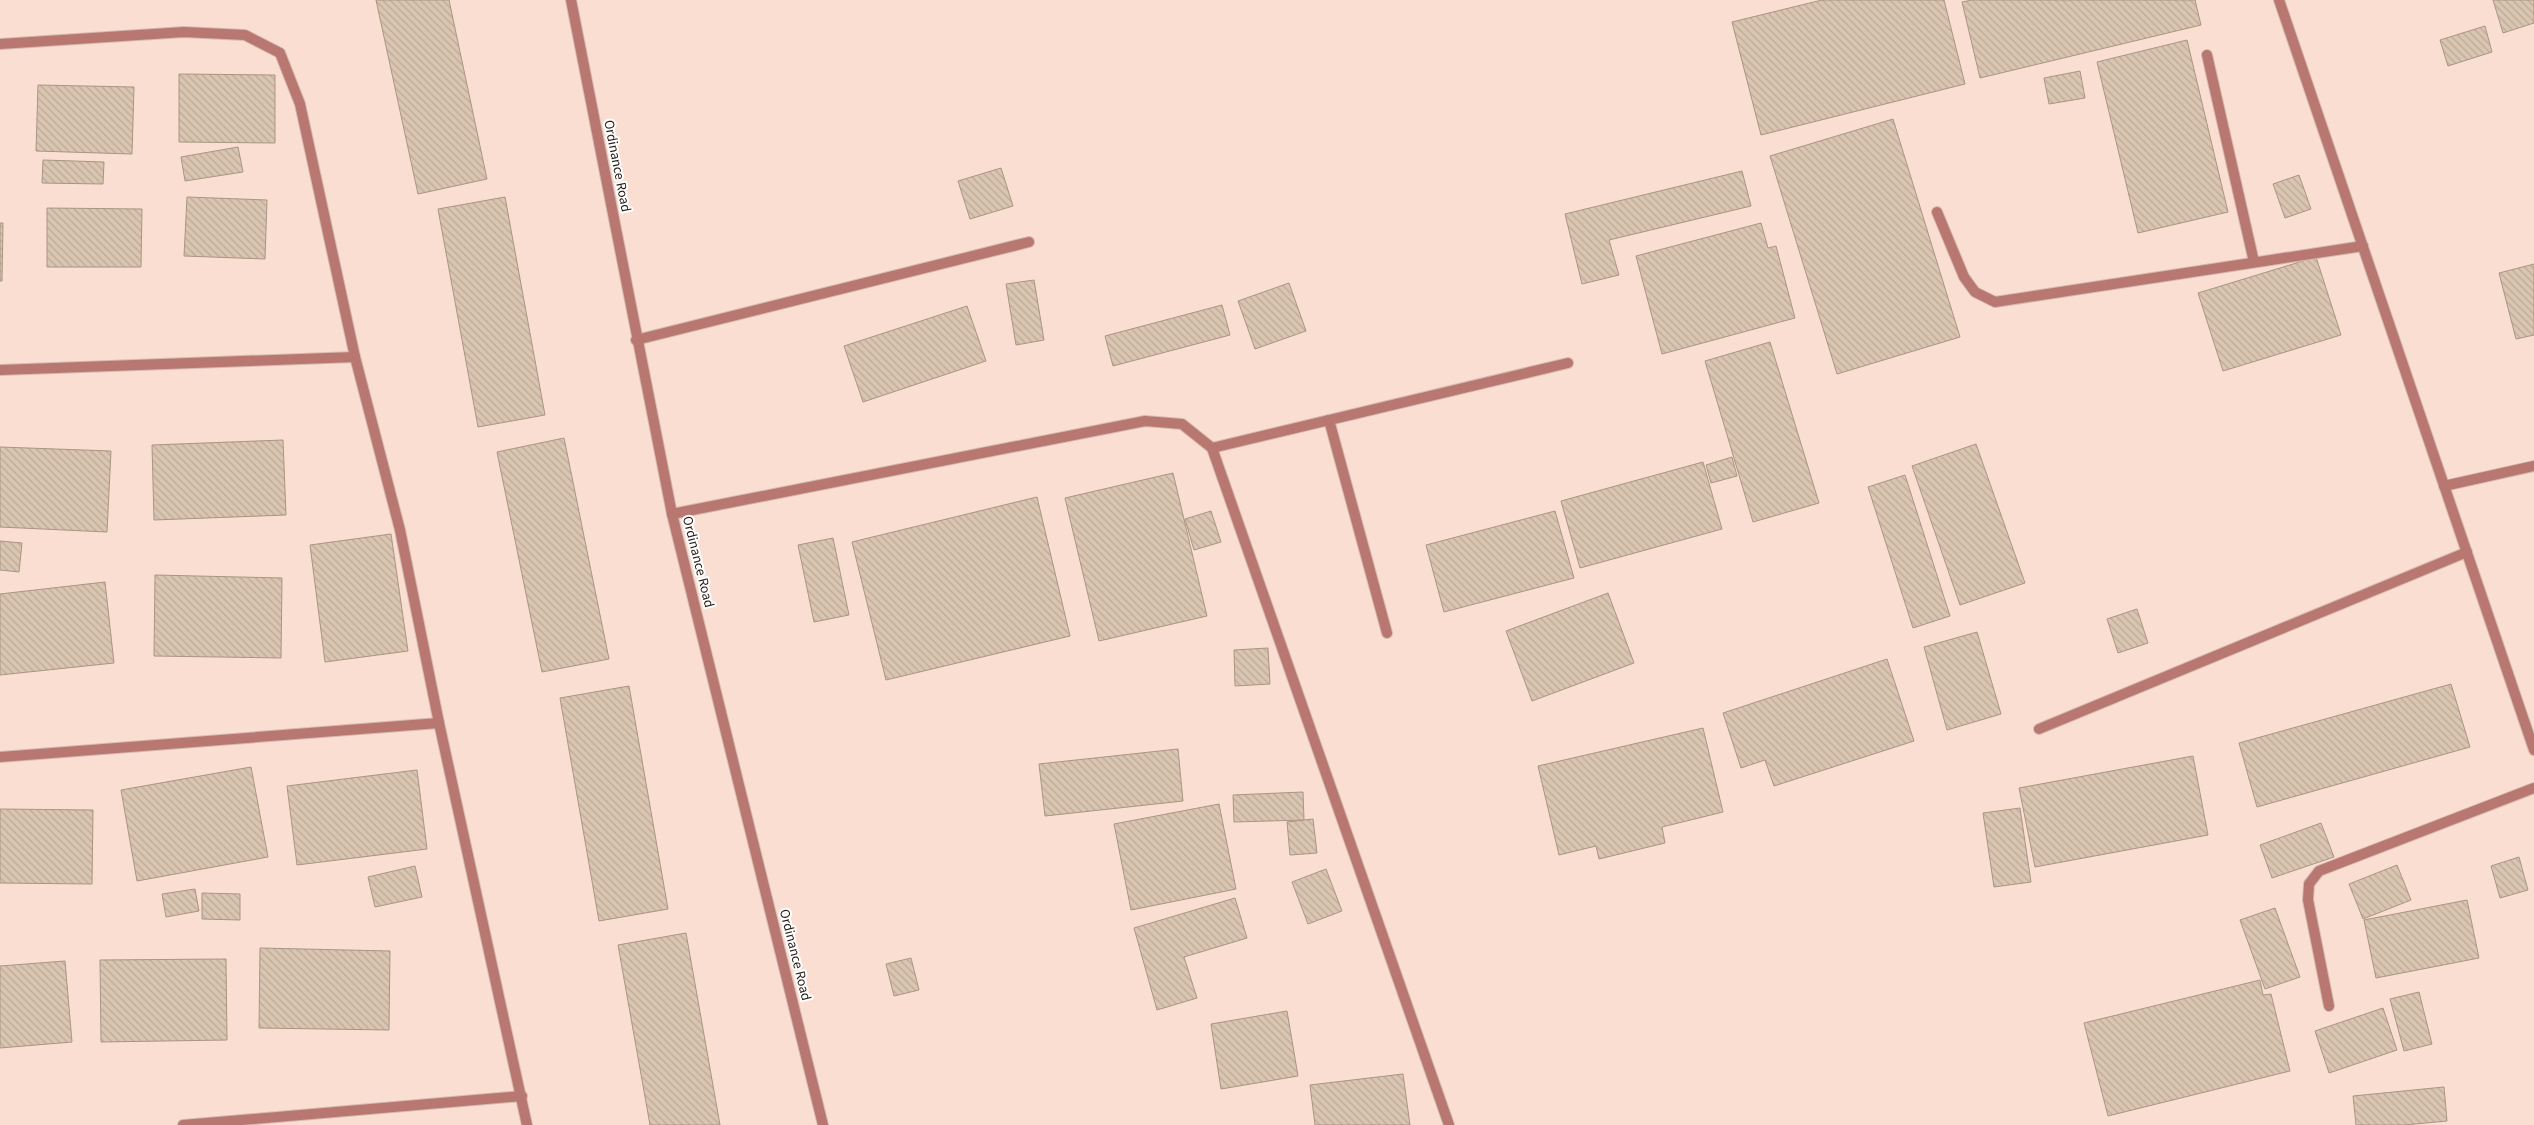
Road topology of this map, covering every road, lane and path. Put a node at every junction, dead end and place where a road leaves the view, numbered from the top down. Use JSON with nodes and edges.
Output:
{"nodes":[{"id":1,"x":571,"y":0,"type":"edge"},
{"id":2,"x":2280,"y":0,"type":"edge"},
{"id":3,"x":0,"y":44,"type":"edge"},
{"id":4,"x":2208,"y":55,"type":"dead end"},
{"id":5,"x":1937,"y":212,"type":"dead end"},
{"id":6,"x":1030,"y":242,"type":"dead end"},
{"id":7,"x":2363,"y":246,"type":"junction"},
{"id":8,"x":2254,"y":262,"type":"junction"},
{"id":9,"x":636,"y":340,"type":"junction"},
{"id":10,"x":355,"y":357,"type":"junction"},
{"id":11,"x":1568,"y":363,"type":"dead end"},
{"id":12,"x":0,"y":370,"type":"edge"},
{"id":13,"x":1329,"y":420,"type":"junction"},
{"id":14,"x":1212,"y":448,"type":"junction"},
{"id":15,"x":2534,"y":466,"type":"edge"},
{"id":16,"x":2444,"y":486,"type":"junction"},
{"id":17,"x":672,"y":514,"type":"junction"},
{"id":18,"x":2467,"y":552,"type":"junction"},
{"id":19,"x":1387,"y":633,"type":"dead end"},
{"id":20,"x":439,"y":724,"type":"junction"},
{"id":21,"x":2038,"y":729,"type":"dead end"},
{"id":22,"x":2534,"y":750,"type":"edge"},
{"id":23,"x":0,"y":757,"type":"edge"},
{"id":24,"x":2534,"y":788,"type":"edge"},
{"id":25,"x":2329,"y":1006,"type":"dead end"},
{"id":26,"x":522,"y":1096,"type":"junction"},
{"id":27,"x":183,"y":1125,"type":"edge"},
{"id":28,"x":527,"y":1125,"type":"edge"},
{"id":29,"x":823,"y":1125,"type":"edge"},
{"id":30,"x":1449,"y":1125,"type":"edge"}],
"edges":[{"from":1,"to":9,"type":"street","name":"Ordinance Road"},
{"from":2,"to":7,"type":"street"},
{"from":3,"to":10,"type":"street"},
{"from":4,"to":8,"type":"street"},
{"from":5,"to":8,"type":"street"},
{"from":6,"to":9,"type":"street"},
{"from":7,"to":8,"type":"street"},
{"from":7,"to":16,"type":"street"},
{"from":9,"to":17,"type":"street","name":"Ordinance Road"},
{"from":10,"to":12,"type":"street"},
{"from":10,"to":20,"type":"street"},
{"from":11,"to":13,"type":"street"},
{"from":13,"to":14,"type":"street"},
{"from":13,"to":19,"type":"street"},
{"from":14,"to":17,"type":"street"},
{"from":14,"to":30,"type":"street"},
{"from":15,"to":16,"type":"street"},
{"from":16,"to":18,"type":"street"},
{"from":17,"to":29,"type":"street","name":"Ordinance Road"},
{"from":18,"to":21,"type":"street"},
{"from":18,"to":22,"type":"street"},
{"from":20,"to":23,"type":"street"},
{"from":20,"to":26,"type":"street"},
{"from":24,"to":25,"type":"street"},
{"from":26,"to":27,"type":"street"},
{"from":26,"to":28,"type":"street"}]}
